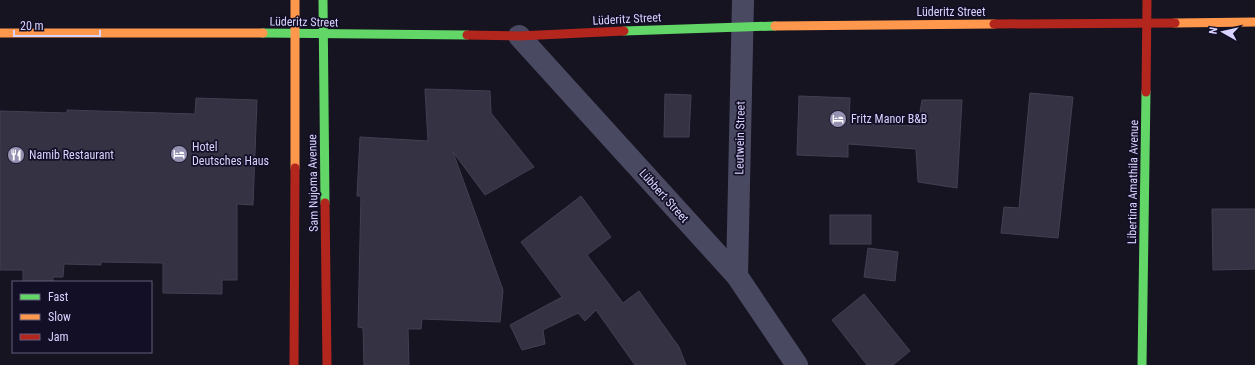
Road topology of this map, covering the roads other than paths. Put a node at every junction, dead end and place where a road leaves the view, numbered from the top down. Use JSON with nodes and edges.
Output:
{"nodes":[{"id":1,"x":295,"y":0,"type":"edge"},
{"id":2,"x":323,"y":0,"type":"edge"},
{"id":3,"x":743,"y":0,"type":"edge"},
{"id":4,"x":1147,"y":0,"type":"edge"},
{"id":5,"x":1255,"y":22,"type":"edge"},
{"id":6,"x":1147,"y":23,"type":"junction"},
{"id":7,"x":743,"y":26,"type":"junction"},
{"id":8,"x":0,"y":33,"type":"edge"},
{"id":9,"x":296,"y":33,"type":"junction"},
{"id":10,"x":324,"y":34,"type":"junction"},
{"id":11,"x":519,"y":36,"type":"junction"},
{"id":12,"x":737,"y":276,"type":"junction"},
{"id":13,"x":294,"y":365,"type":"edge"},
{"id":14,"x":327,"y":365,"type":"edge"},
{"id":15,"x":797,"y":365,"type":"edge"},
{"id":16,"x":1142,"y":365,"type":"edge"}],
"edges":[{"from":1,"to":9,"type":"main road","name":"Sam Nujoma Avenue"},
{"from":2,"to":10,"type":"main road","name":"Sam Nujoma Avenue"},
{"from":3,"to":7,"type":"street","name":"Leutwein Street"},
{"from":4,"to":6,"type":"main road","name":"Libertina Amathila Avenue"},
{"from":5,"to":6,"type":"main road","name":"Lüderitz Street"},
{"from":6,"to":7,"type":"main road","name":"Lüderitz Street"},
{"from":6,"to":16,"type":"main road","name":"Libertina Amathila Avenue"},
{"from":7,"to":11,"type":"main road","name":"Lüderitz Street"},
{"from":7,"to":12,"type":"street","name":"Leutwein Street"},
{"from":8,"to":9,"type":"main road","name":"Lüderitz Street"},
{"from":9,"to":10,"type":"main road","name":"Lüderitz Street"},
{"from":9,"to":13,"type":"main road","name":"Sam Nujoma Avenue"},
{"from":10,"to":11,"type":"main road","name":"Lüderitz Street"},
{"from":10,"to":14,"type":"main road","name":"Sam Nujoma Avenue"},
{"from":11,"to":12,"type":"street","name":"Lübbert Street"},
{"from":12,"to":15,"type":"street","name":"Lübbert Street"}]}
